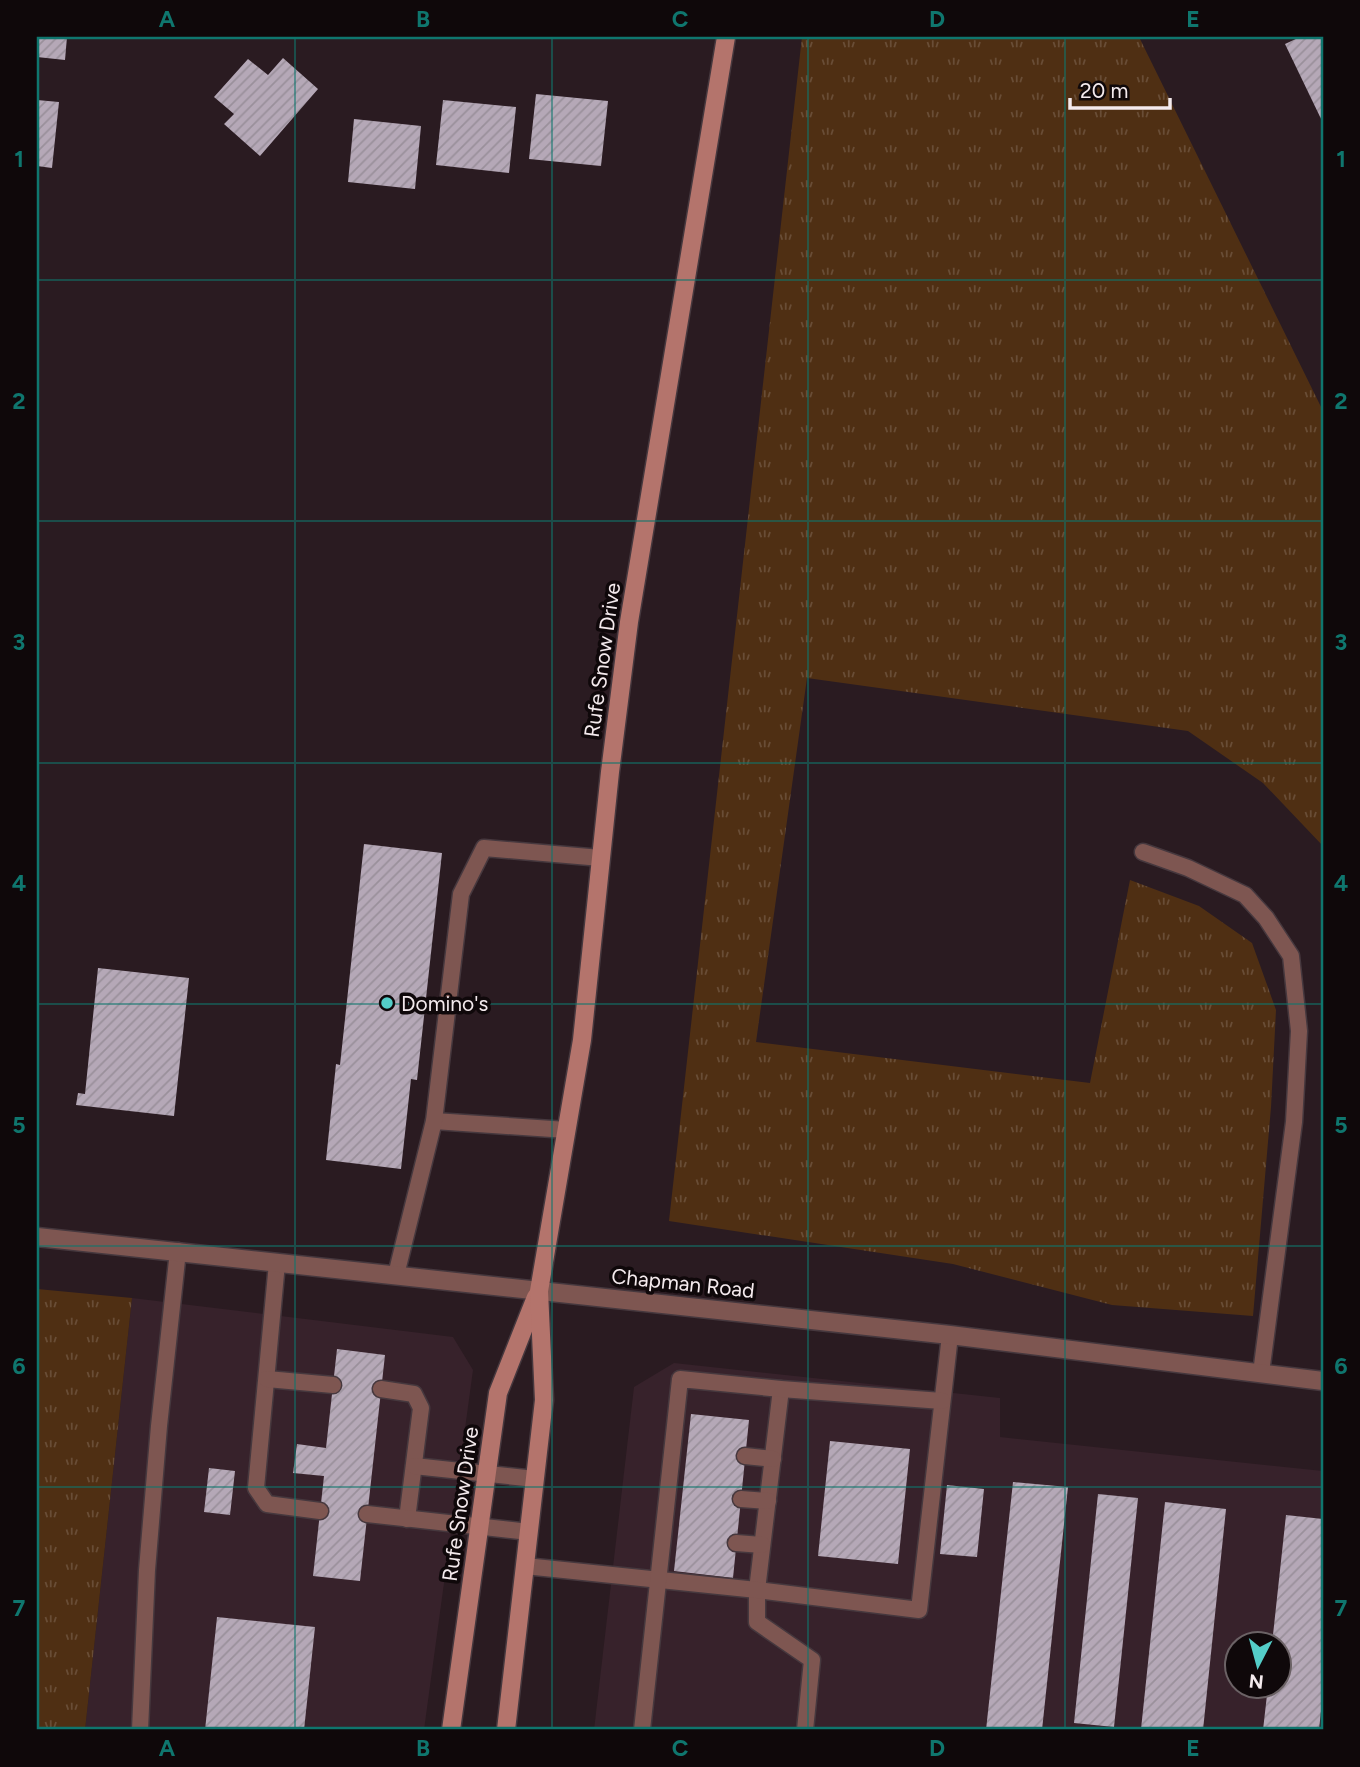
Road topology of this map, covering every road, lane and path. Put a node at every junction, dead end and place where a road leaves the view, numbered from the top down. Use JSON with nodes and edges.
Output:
{"nodes":[{"id":1,"x":726,"y":37,"type":"edge"},
{"id":2,"x":1143,"y":852,"type":"dead end"},
{"id":3,"x":601,"y":858,"type":"junction"},
{"id":4,"x":434,"y":1121,"type":"junction"},
{"id":5,"x":566,"y":1130,"type":"junction"},
{"id":6,"x":37,"y":1237,"type":"edge"},
{"id":7,"x":178,"y":1251,"type":"junction"},
{"id":8,"x":278,"y":1263,"type":"junction"},
{"id":9,"x":396,"y":1275,"type":"junction"},
{"id":10,"x":539,"y":1291,"type":"junction"},
{"id":11,"x":950,"y":1335,"type":"junction"},
{"id":12,"x":1261,"y":1373,"type":"junction"},
{"id":13,"x":267,"y":1379,"type":"junction"},
{"id":14,"x":1323,"y":1381,"type":"edge"},
{"id":15,"x":333,"y":1385,"type":"dead end"},
{"id":16,"x":381,"y":1389,"type":"dead end"},
{"id":17,"x":781,"y":1389,"type":"junction"},
{"id":18,"x":942,"y":1401,"type":"junction"},
{"id":19,"x":745,"y":1456,"type":"dead end"},
{"id":20,"x":772,"y":1459,"type":"junction"},
{"id":21,"x":414,"y":1466,"type":"junction"},
{"id":22,"x":488,"y":1473,"type":"junction"},
{"id":23,"x":535,"y":1479,"type":"junction"},
{"id":24,"x":741,"y":1499,"type":"dead end"},
{"id":25,"x":768,"y":1501,"type":"junction"},
{"id":26,"x":320,"y":1510,"type":"dead end"},
{"id":27,"x":367,"y":1514,"type":"dead end"},
{"id":28,"x":407,"y":1518,"type":"junction"},
{"id":29,"x":481,"y":1526,"type":"junction"},
{"id":30,"x":529,"y":1532,"type":"junction"},
{"id":31,"x":736,"y":1543,"type":"dead end"},
{"id":32,"x":762,"y":1545,"type":"junction"},
{"id":33,"x":525,"y":1566,"type":"junction"},
{"id":34,"x":658,"y":1581,"type":"junction"},
{"id":35,"x":757,"y":1590,"type":"junction"},
{"id":36,"x":140,"y":1730,"type":"edge"},
{"id":37,"x":451,"y":1730,"type":"edge"},
{"id":38,"x":506,"y":1730,"type":"edge"},
{"id":39,"x":642,"y":1730,"type":"edge"},
{"id":40,"x":805,"y":1730,"type":"edge"}],
"edges":[{"from":1,"to":3,"type":"main road","name":"Rufe Snow Drive"},
{"from":2,"to":12,"type":"lane"},
{"from":3,"to":4,"type":"lane"},
{"from":3,"to":5,"type":"main road","name":"Rufe Snow Drive"},
{"from":4,"to":5,"type":"lane"},
{"from":4,"to":9,"type":"lane"},
{"from":5,"to":10,"type":"main road","name":"Rufe Snow Drive"},
{"from":6,"to":7,"type":"street","name":"Chapman Road"},
{"from":7,"to":8,"type":"street","name":"Chapman Road"},
{"from":7,"to":36,"type":"lane"},
{"from":8,"to":9,"type":"street","name":"Chapman Road"},
{"from":8,"to":13,"type":"lane"},
{"from":9,"to":10,"type":"street","name":"Chapman Road"},
{"from":10,"to":11,"type":"street","name":"Chapman Road"},
{"from":10,"to":22,"type":"main road","name":"Rufe Snow Drive"},
{"from":10,"to":23,"type":"main road","name":"Rufe Snow Drive"},
{"from":11,"to":12,"type":"street","name":"Chapman Road"},
{"from":11,"to":18,"type":"lane"},
{"from":12,"to":14,"type":"street","name":"Chapman Road"},
{"from":13,"to":15,"type":"lane"},
{"from":13,"to":26,"type":"lane"},
{"from":16,"to":21,"type":"lane"},
{"from":17,"to":18,"type":"lane"},
{"from":17,"to":20,"type":"lane"},
{"from":17,"to":34,"type":"lane"},
{"from":18,"to":35,"type":"lane"},
{"from":19,"to":20,"type":"lane"},
{"from":20,"to":25,"type":"lane"},
{"from":21,"to":22,"type":"lane"},
{"from":21,"to":28,"type":"lane"},
{"from":22,"to":23,"type":"lane"},
{"from":22,"to":29,"type":"main road","name":"Rufe Snow Drive"},
{"from":23,"to":30,"type":"main road","name":"Rufe Snow Drive"},
{"from":24,"to":25,"type":"lane"},
{"from":25,"to":32,"type":"lane"},
{"from":27,"to":28,"type":"lane"},
{"from":28,"to":29,"type":"lane"},
{"from":29,"to":30,"type":"lane"},
{"from":29,"to":37,"type":"main road","name":"Rufe Snow Drive"},
{"from":30,"to":33,"type":"main road","name":"Rufe Snow Drive"},
{"from":31,"to":32,"type":"lane"},
{"from":32,"to":35,"type":"lane"},
{"from":33,"to":34,"type":"lane"},
{"from":33,"to":38,"type":"main road","name":"Rufe Snow Drive"},
{"from":34,"to":35,"type":"lane"},
{"from":34,"to":39,"type":"lane"},
{"from":35,"to":40,"type":"lane"}]}
